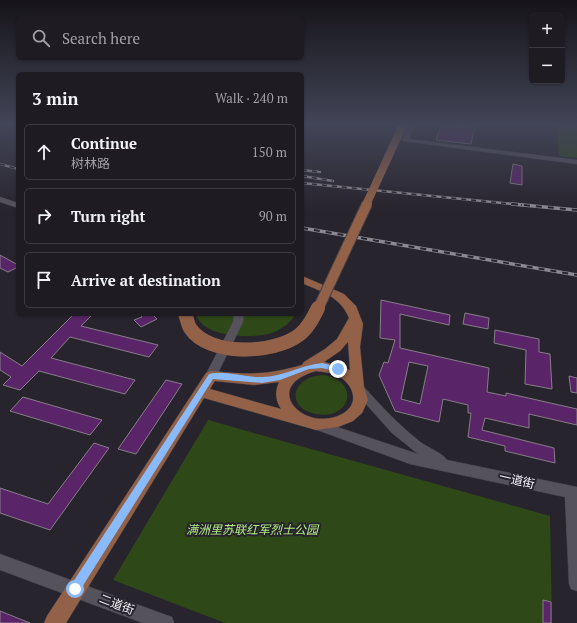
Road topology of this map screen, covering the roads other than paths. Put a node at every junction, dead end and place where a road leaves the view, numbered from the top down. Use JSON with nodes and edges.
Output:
{"nodes":[{"id":1,"x":393,"y":153,"type":"edge"},
{"id":2,"x":507,"y":153,"type":"edge"},
{"id":3,"x":577,"y":162,"type":"edge"},
{"id":4,"x":0,"y":199,"type":"edge"},
{"id":5,"x":16,"y":205,"type":"edge"},
{"id":6,"x":304,"y":280,"type":"edge"},
{"id":7,"x":353,"y":312,"type":"junction"},
{"id":8,"x":186,"y":316,"type":"edge"},
{"id":9,"x":239,"y":316,"type":"edge"},
{"id":10,"x":299,"y":370,"type":"junction"},
{"id":11,"x":211,"y":376,"type":"junction"},
{"id":12,"x":359,"y":388,"type":"junction"},
{"id":13,"x":202,"y":392,"type":"junction"},
{"id":14,"x":307,"y":422,"type":"junction"},
{"id":15,"x":457,"y":467,"type":"junction"},
{"id":16,"x":574,"y":493,"type":"edge"},
{"id":17,"x":0,"y":562,"type":"edge"},
{"id":18,"x":577,"y":583,"type":"edge"},
{"id":19,"x":75,"y":589,"type":"junction"},
{"id":20,"x":54,"y":623,"type":"edge"},
{"id":21,"x":166,"y":623,"type":"edge"}],
"edges":[{"from":1,"to":8,"type":"main road","bridge":true},
{"from":2,"to":3,"type":"street"},
{"from":4,"to":5,"type":"street"},
{"from":6,"to":7,"type":"main road"},
{"from":7,"to":10,"type":"main road"},
{"from":7,"to":12,"type":"main road"},
{"from":9,"to":11,"type":"street"},
{"from":10,"to":11,"type":"main road"},
{"from":10,"to":12,"type":"main road"},
{"from":10,"to":14,"type":"main road"},
{"from":11,"to":13,"type":"main road"},
{"from":12,"to":14,"type":"main road"},
{"from":12,"to":15,"type":"street"},
{"from":13,"to":14,"type":"main road"},
{"from":13,"to":19,"type":"main road"},
{"from":14,"to":15,"type":"street"},
{"from":15,"to":16,"type":"street","name":"一道街"},
{"from":16,"to":18,"type":"street"},
{"from":17,"to":19,"type":"street","name":"二道街"},
{"from":19,"to":20,"type":"main road"},
{"from":19,"to":21,"type":"street","name":"二道街"}]}
